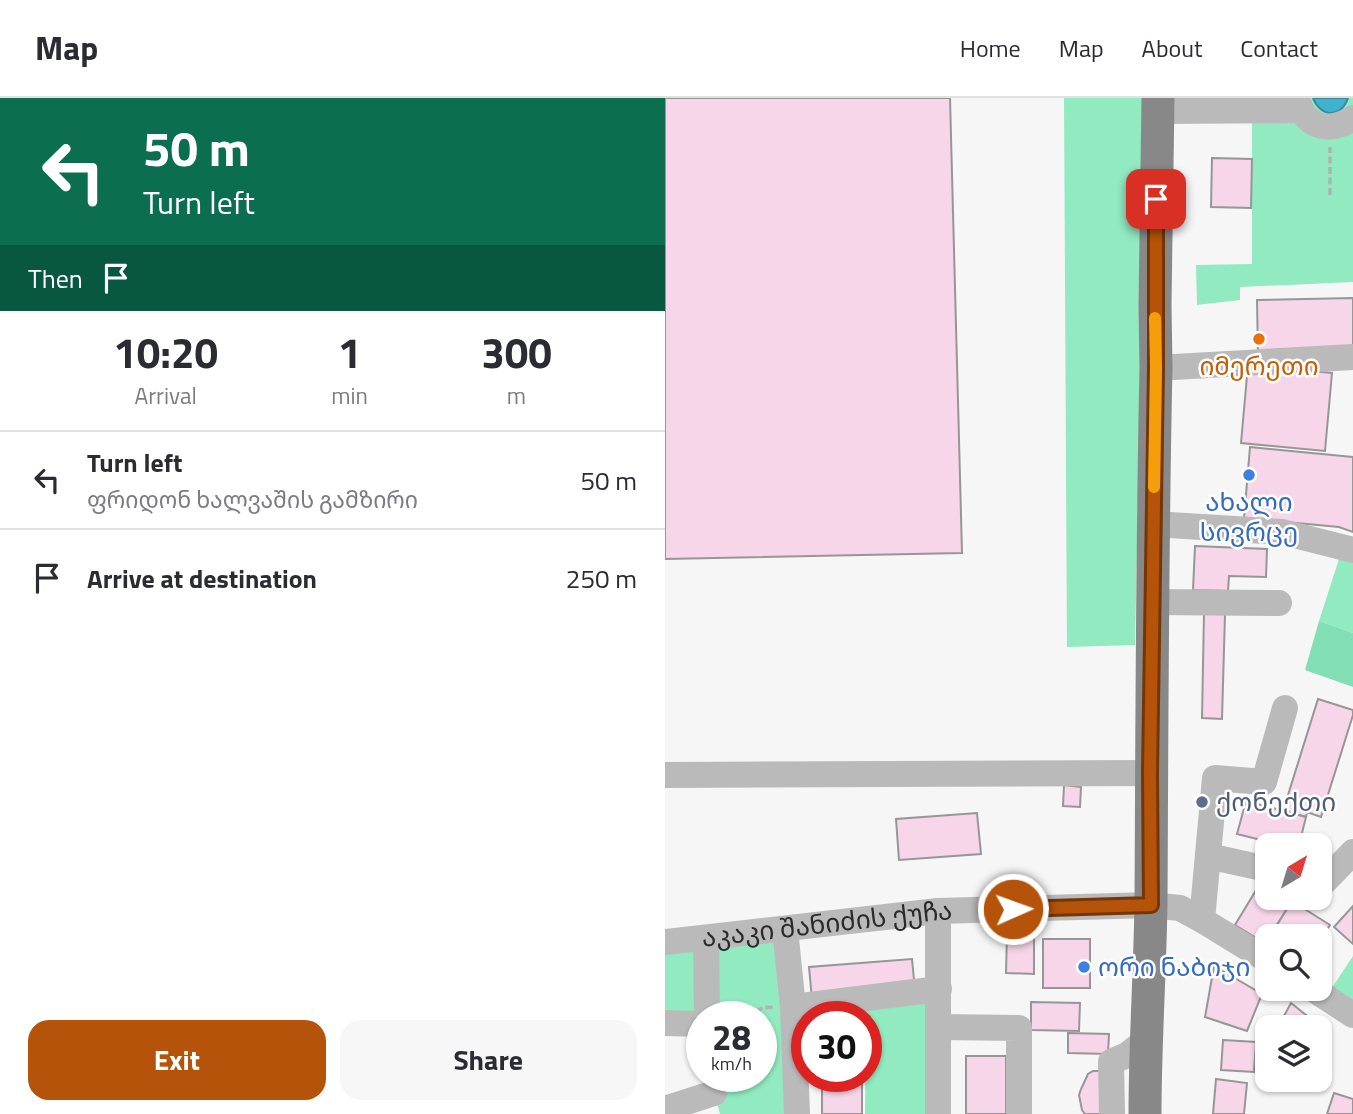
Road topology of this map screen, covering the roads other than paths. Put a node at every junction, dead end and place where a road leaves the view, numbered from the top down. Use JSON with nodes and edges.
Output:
{"nodes":[{"id":1,"x":1299,"y":104,"type":"edge"},
{"id":2,"x":1158,"y":105,"type":"edge"},
{"id":3,"x":1342,"y":123,"type":"edge"},
{"id":4,"x":1353,"y":357,"type":"edge"},
{"id":5,"x":1156,"y":368,"type":"junction"},
{"id":6,"x":1153,"y":524,"type":"junction"},
{"id":7,"x":1353,"y":550,"type":"edge"},
{"id":8,"x":1152,"y":602,"type":"junction"},
{"id":9,"x":1279,"y":603,"type":"dead end"},
{"id":10,"x":1285,"y":708,"type":"dead end"},
{"id":11,"x":1150,"y":773,"type":"junction"},
{"id":12,"x":665,"y":775,"type":"edge"},
{"id":13,"x":1353,"y":852,"type":"edge"},
{"id":14,"x":1208,"y":856,"type":"junction"},
{"id":15,"x":1255,"y":866,"type":"edge"},
{"id":16,"x":1332,"y":874,"type":"edge"},
{"id":17,"x":1151,"y":905,"type":"junction"},
{"id":18,"x":938,"y":911,"type":"junction"},
{"id":19,"x":1202,"y":920,"type":"junction"},
{"id":20,"x":785,"y":929,"type":"junction"},
{"id":21,"x":706,"y":939,"type":"junction"},
{"id":22,"x":665,"y":942,"type":"edge"},
{"id":23,"x":1255,"y":953,"type":"edge"},
{"id":24,"x":939,"y":989,"type":"junction"},
{"id":25,"x":707,"y":1001,"type":"edge"},
{"id":26,"x":792,"y":1001,"type":"edge"},
{"id":27,"x":842,"y":1001,"type":"edge"},
{"id":28,"x":1331,"y":1001,"type":"edge"},
{"id":29,"x":1353,"y":1015,"type":"edge"},
{"id":30,"x":665,"y":1023,"type":"edge"},
{"id":31,"x":686,"y":1024,"type":"edge"},
{"id":32,"x":938,"y":1027,"type":"junction"},
{"id":33,"x":1145,"y":1041,"type":"junction"},
{"id":34,"x":796,"y":1092,"type":"edge"},
{"id":35,"x":716,"y":1095,"type":"edge"},
{"id":36,"x":665,"y":1109,"type":"edge"},
{"id":37,"x":797,"y":1114,"type":"edge"},
{"id":38,"x":938,"y":1114,"type":"edge"},
{"id":39,"x":1019,"y":1114,"type":"edge"},
{"id":40,"x":1112,"y":1114,"type":"edge"},
{"id":41,"x":1145,"y":1114,"type":"edge"}],
"edges":[{"from":1,"to":2,"type":"street"},
{"from":1,"to":3,"type":"street"},
{"from":2,"to":5,"type":"main road"},
{"from":4,"to":5,"type":"street"},
{"from":5,"to":6,"type":"main road"},
{"from":6,"to":7,"type":"street"},
{"from":6,"to":8,"type":"main road"},
{"from":8,"to":9,"type":"street"},
{"from":8,"to":11,"type":"main road"},
{"from":10,"to":14,"type":"street"},
{"from":11,"to":12,"type":"street"},
{"from":11,"to":17,"type":"main road"},
{"from":13,"to":16,"type":"street"},
{"from":14,"to":15,"type":"street"},
{"from":14,"to":19,"type":"street"},
{"from":17,"to":18,"type":"street","name":"აკაკი შანიძის ქუჩა"},
{"from":17,"to":19,"type":"street","name":"აკაკი შანიძის ქუჩა"},
{"from":17,"to":33,"type":"main road"},
{"from":18,"to":20,"type":"street","name":"აკაკი შანიძის ქუჩა"},
{"from":18,"to":24,"type":"street"},
{"from":19,"to":23,"type":"street","name":"აკაკი შანიძის ქუჩა"},
{"from":20,"to":21,"type":"street","name":"აკაკი შანიძის ქუჩა"},
{"from":20,"to":26,"type":"street"},
{"from":21,"to":22,"type":"street","name":"აკაკი შანიძის ქუჩა"},
{"from":21,"to":25,"type":"street"},
{"from":24,"to":27,"type":"street"},
{"from":24,"to":32,"type":"street"},
{"from":28,"to":29,"type":"street"},
{"from":30,"to":31,"type":"street"},
{"from":32,"to":38,"type":"street"},
{"from":32,"to":39,"type":"street"},
{"from":33,"to":40,"type":"street"},
{"from":33,"to":41,"type":"main road"},
{"from":34,"to":37,"type":"street"},
{"from":35,"to":36,"type":"street"}]}
